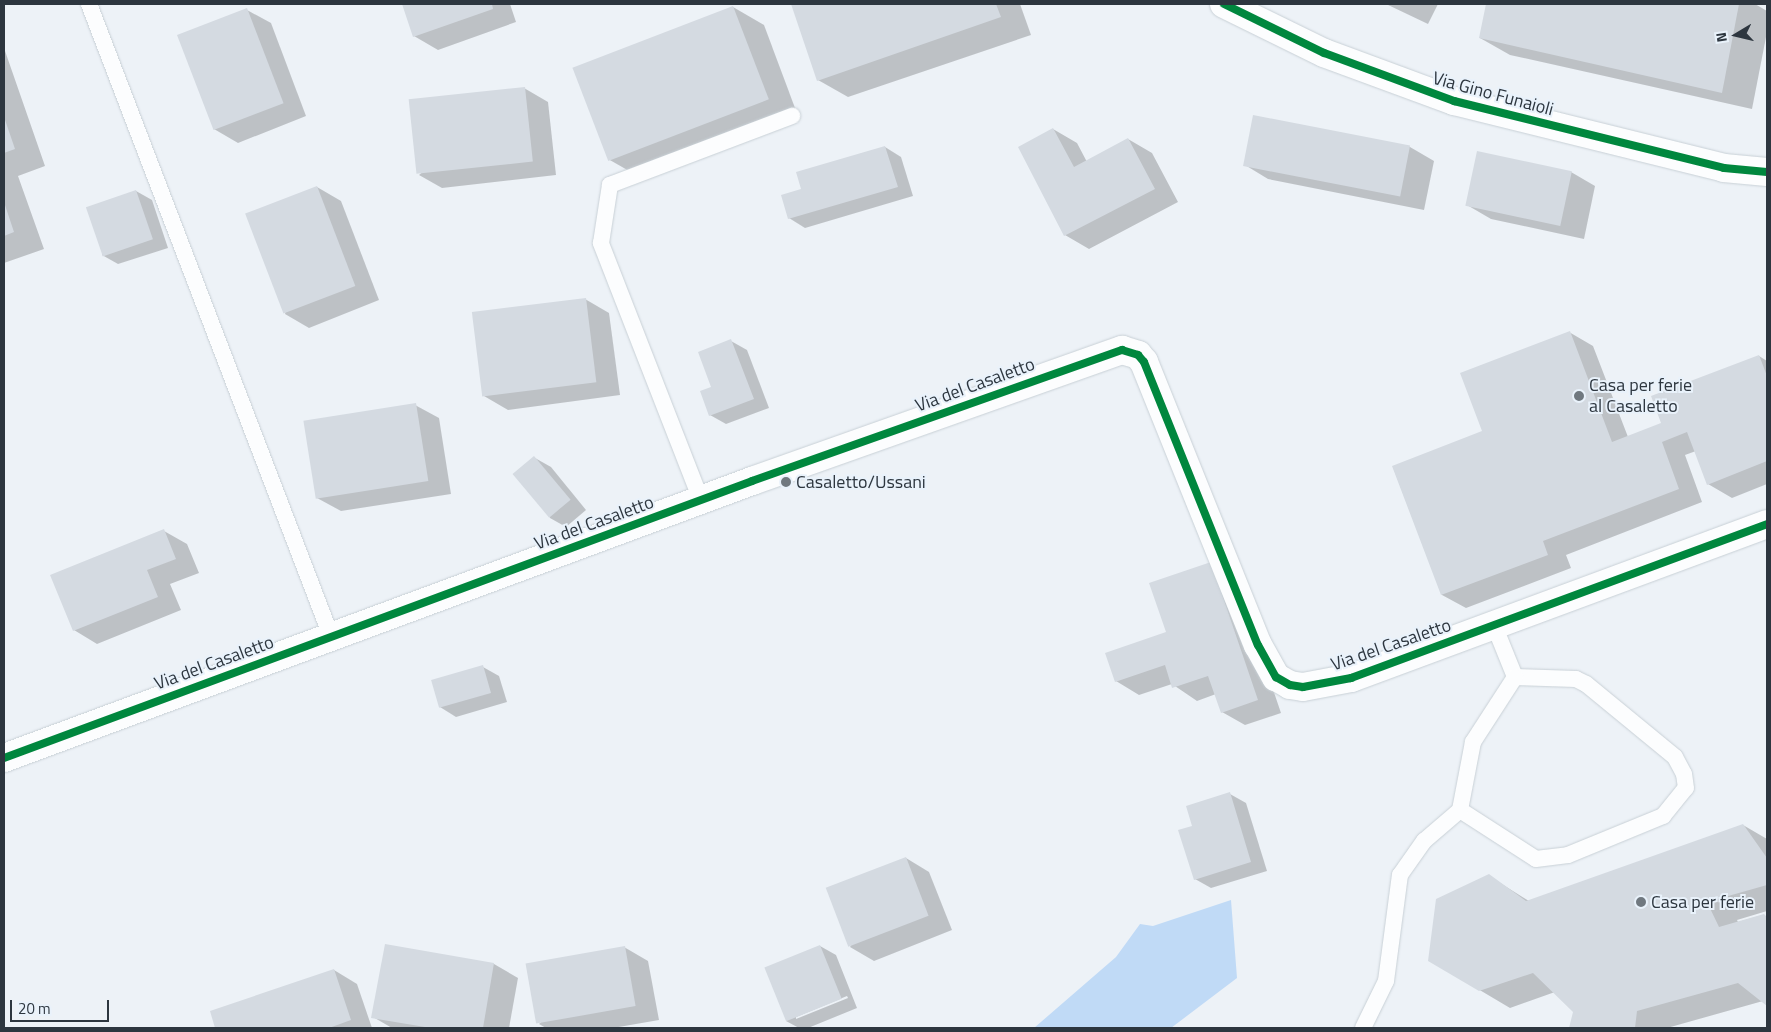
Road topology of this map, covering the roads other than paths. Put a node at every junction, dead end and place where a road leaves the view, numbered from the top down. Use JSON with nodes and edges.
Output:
{"nodes":[{"id":1,"x":89,"y":4,"type":"edge"},
{"id":2,"x":1224,"y":4,"type":"edge"},
{"id":3,"x":792,"y":116,"type":"dead end"},
{"id":4,"x":1767,"y":172,"type":"edge"},
{"id":5,"x":701,"y":500,"type":"junction"},
{"id":6,"x":1767,"y":524,"type":"edge"},
{"id":7,"x":1494,"y":625,"type":"junction"},
{"id":8,"x":331,"y":636,"type":"junction"},
{"id":9,"x":1515,"y":678,"type":"junction"},
{"id":10,"x":4,"y":758,"type":"edge"},
{"id":11,"x":1460,"y":810,"type":"junction"},
{"id":12,"x":1364,"y":1028,"type":"edge"}],
"edges":[{"from":1,"to":8,"type":"lane"},
{"from":2,"to":4,"type":"street","name":"Via Gino Funaioli"},
{"from":3,"to":5,"type":"lane"},
{"from":5,"to":7,"type":"street","name":"Via del Casaletto"},
{"from":5,"to":8,"type":"street","name":"Via del Casaletto"},
{"from":6,"to":7,"type":"street","name":"Via del Casaletto"},
{"from":7,"to":9,"type":"lane"},
{"from":8,"to":10,"type":"street","name":"Via del Casaletto"},
{"from":9,"to":11,"type":"lane"},
{"from":9,"to":11,"type":"lane"},
{"from":11,"to":12,"type":"lane"}]}
